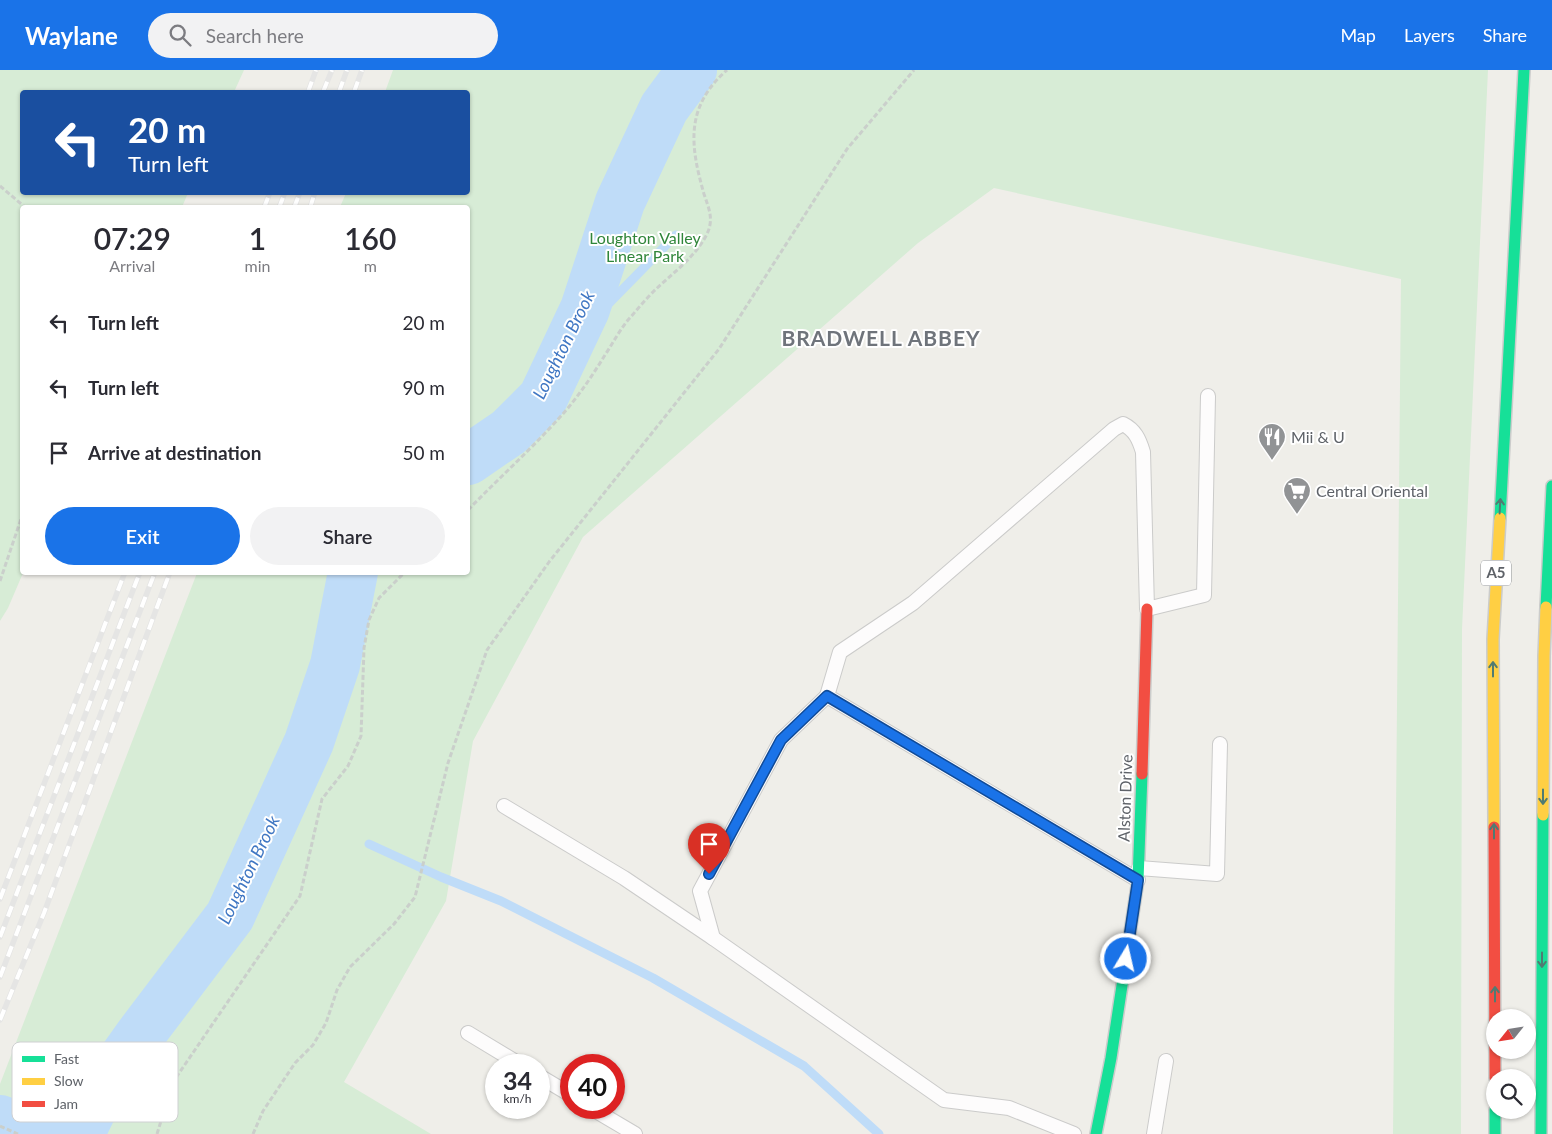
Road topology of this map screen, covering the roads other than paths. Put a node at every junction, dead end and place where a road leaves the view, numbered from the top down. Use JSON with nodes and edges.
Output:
{"nodes":[{"id":1,"x":1524,"y":70,"type":"edge"},
{"id":2,"x":1208,"y":396,"type":"dead end"},
{"id":3,"x":1552,"y":486,"type":"edge"},
{"id":4,"x":1147,"y":609,"type":"junction"},
{"id":5,"x":827,"y":696,"type":"junction"},
{"id":6,"x":1220,"y":744,"type":"dead end"},
{"id":7,"x":504,"y":806,"type":"dead end"},
{"id":8,"x":1138,"y":874,"type":"junction"},
{"id":9,"x":713,"y":938,"type":"junction"},
{"id":10,"x":468,"y":1033,"type":"dead end"},
{"id":11,"x":503,"y":1054,"type":"edge"},
{"id":12,"x":1166,"y":1061,"type":"dead end"},
{"id":13,"x":1495,"y":1069,"type":"edge"},
{"id":14,"x":610,"y":1119,"type":"edge"},
{"id":15,"x":1495,"y":1119,"type":"edge"},
{"id":16,"x":635,"y":1134,"type":"edge"},
{"id":17,"x":1074,"y":1134,"type":"edge"},
{"id":18,"x":1096,"y":1134,"type":"edge"},
{"id":19,"x":1154,"y":1134,"type":"edge"},
{"id":20,"x":1495,"y":1134,"type":"edge"},
{"id":21,"x":1541,"y":1134,"type":"edge"}],
"edges":[{"from":13,"to":1,"type":"main road","number":"A5","one_way":true},
{"from":2,"to":4,"type":"lane"},
{"from":3,"to":21,"type":"main road","one_way":true},
{"from":4,"to":5,"type":"lane"},
{"from":4,"to":8,"type":"main road","name":"Alston Drive"},
{"from":5,"to":8,"type":"lane"},
{"from":5,"to":9,"type":"lane"},
{"from":6,"to":8,"type":"lane"},
{"from":7,"to":9,"type":"lane"},
{"from":8,"to":18,"type":"main road","name":"Alston Drive"},
{"from":9,"to":17,"type":"lane"},
{"from":10,"to":11,"type":"lane"},
{"from":12,"to":19,"type":"lane"},
{"from":14,"to":16,"type":"lane"},
{"from":15,"to":20,"type":"main road"}]}
